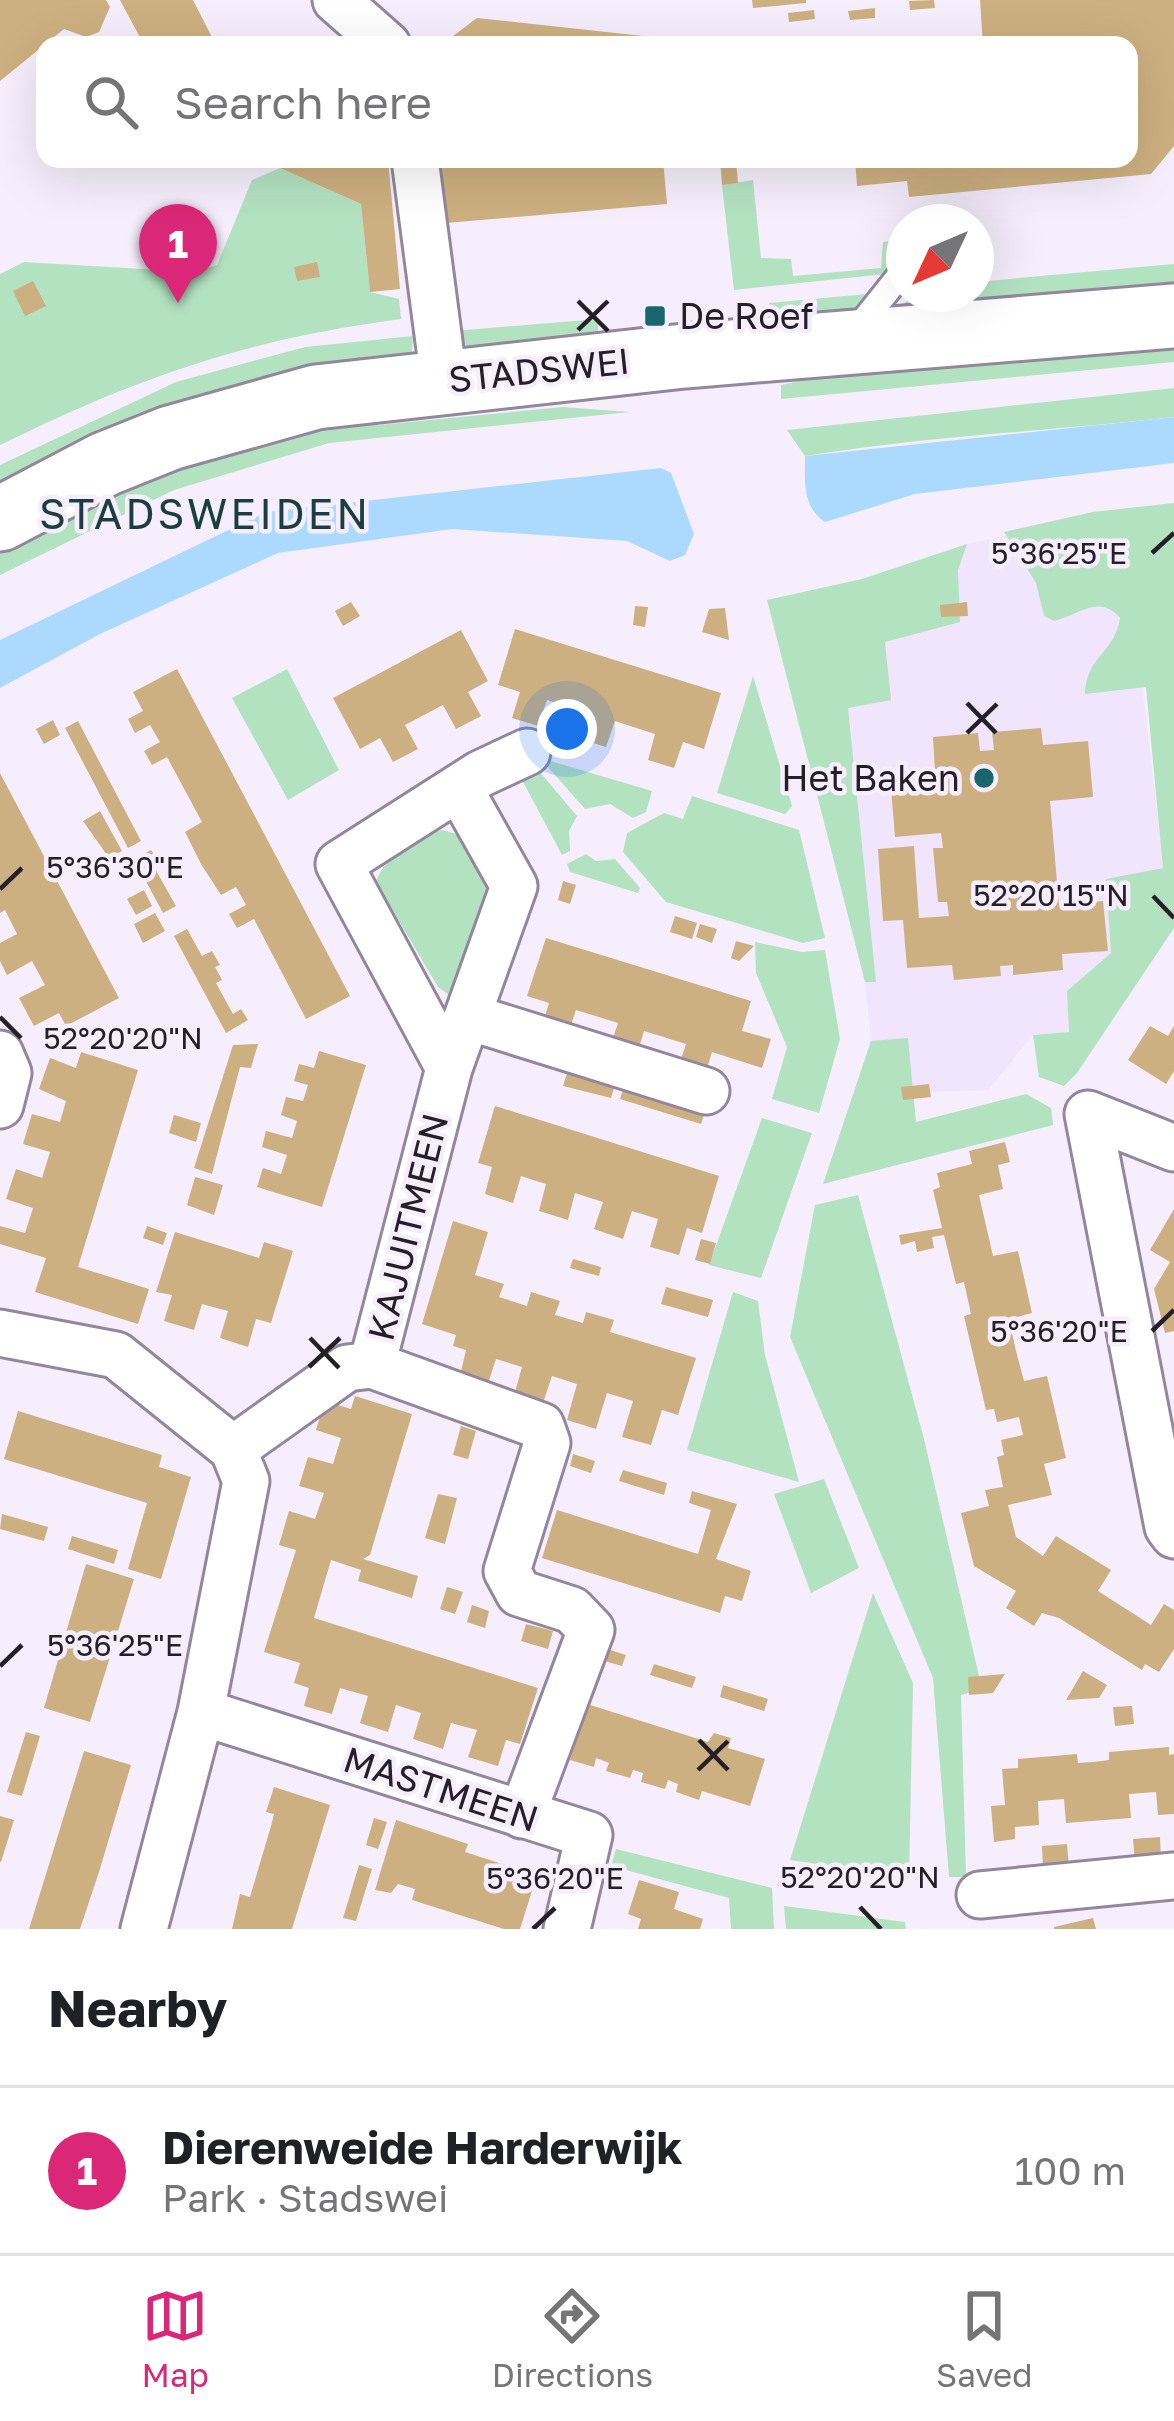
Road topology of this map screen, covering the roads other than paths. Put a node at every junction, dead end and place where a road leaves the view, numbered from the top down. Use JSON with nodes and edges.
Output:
{"nodes":[{"id":1,"x":336,"y":0,"type":"edge"},
{"id":2,"x":377,"y":36,"type":"edge"},
{"id":3,"x":416,"y":168,"type":"edge"},
{"id":4,"x":886,"y":293,"type":"edge"},
{"id":5,"x":1174,"y":316,"type":"edge"},
{"id":6,"x":846,"y":343,"type":"junction"},
{"id":7,"x":444,"y":380,"type":"junction"},
{"id":8,"x":0,"y":519,"type":"edge"},
{"id":9,"x":527,"y":752,"type":"dead end"},
{"id":10,"x":459,"y":788,"type":"junction"},
{"id":11,"x":469,"y":1017,"type":"junction"},
{"id":12,"x":0,"y":1054,"type":"edge"},
{"id":13,"x":448,"y":1068,"type":"junction"},
{"id":14,"x":706,"y":1091,"type":"dead end"},
{"id":15,"x":0,"y":1105,"type":"edge"},
{"id":16,"x":1174,"y":1148,"type":"edge"},
{"id":17,"x":0,"y":1333,"type":"edge"},
{"id":18,"x":372,"y":1365,"type":"junction"},
{"id":19,"x":233,"y":1449,"type":"junction"},
{"id":20,"x":1174,"y":1534,"type":"edge"},
{"id":21,"x":201,"y":1712,"type":"junction"},
{"id":22,"x":521,"y":1815,"type":"junction"},
{"id":23,"x":1174,"y":1876,"type":"edge"},
{"id":24,"x":980,"y":1895,"type":"dead end"},
{"id":25,"x":144,"y":1929,"type":"edge"},
{"id":26,"x":566,"y":1929,"type":"edge"}],
"edges":[{"from":1,"to":2,"type":"street"},
{"from":3,"to":7,"type":"street"},
{"from":4,"to":6,"type":"lane"},
{"from":5,"to":6,"type":"street","name":"STADSWEI"},
{"from":6,"to":7,"type":"street","name":"STADSWEI"},
{"from":7,"to":8,"type":"street","name":"STADSWEI"},
{"from":9,"to":10,"type":"street","name":"KAJUITMEEN"},
{"from":10,"to":11,"type":"street","name":"KAJUITMEEN"},
{"from":10,"to":13,"type":"street","name":"KAJUITMEEN"},
{"from":11,"to":13,"type":"street","name":"KAJUITMEEN"},
{"from":11,"to":14,"type":"street"},
{"from":12,"to":15,"type":"street"},
{"from":13,"to":18,"type":"street","name":"KAJUITMEEN"},
{"from":16,"to":20,"type":"street"},
{"from":17,"to":19,"type":"street"},
{"from":18,"to":19,"type":"street","name":"KAJUITMEEN"},
{"from":18,"to":22,"type":"street"},
{"from":19,"to":21,"type":"street"},
{"from":21,"to":22,"type":"street","name":"MASTMEEN"},
{"from":21,"to":25,"type":"street"},
{"from":22,"to":26,"type":"street","name":"MASTMEEN"},
{"from":23,"to":24,"type":"street"}]}
